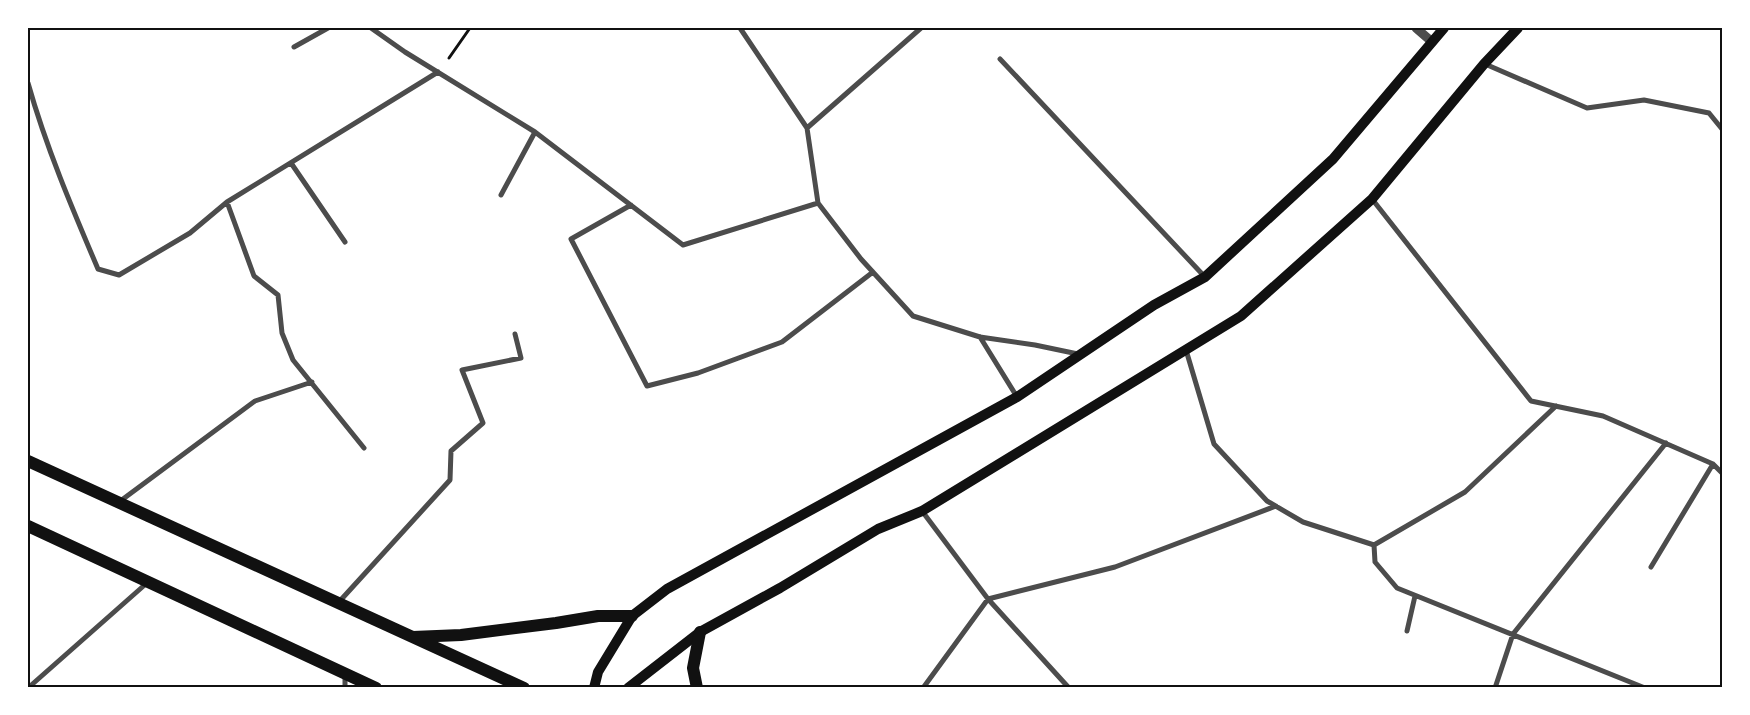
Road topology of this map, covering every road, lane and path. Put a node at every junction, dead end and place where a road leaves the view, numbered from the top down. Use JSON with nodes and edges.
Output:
{"nodes":[{"id":1,"x":328,"y":28,"type":"edge"},
{"id":2,"x":371,"y":28,"type":"edge"},
{"id":3,"x":470,"y":28,"type":"edge"},
{"id":4,"x":740,"y":28,"type":"edge"},
{"id":5,"x":921,"y":28,"type":"edge"},
{"id":6,"x":1416,"y":28,"type":"edge"},
{"id":7,"x":1444,"y":28,"type":"edge"},
{"id":8,"x":1518,"y":28,"type":"edge"},
{"id":9,"x":1431,"y":41,"type":"junction"},
{"id":10,"x":294,"y":47,"type":"dead end"},
{"id":11,"x":1000,"y":59,"type":"dead end"},
{"id":12,"x":1484,"y":64,"type":"junction"},
{"id":13,"x":438,"y":72,"type":"junction"},
{"id":14,"x":28,"y":82,"type":"edge"},
{"id":15,"x":807,"y":128,"type":"junction"},
{"id":16,"x":1722,"y":129,"type":"edge"},
{"id":17,"x":535,"y":132,"type":"junction"},
{"id":18,"x":291,"y":163,"type":"junction"},
{"id":19,"x":501,"y":195,"type":"dead end"},
{"id":20,"x":1372,"y":199,"type":"junction"},
{"id":21,"x":227,"y":202,"type":"junction"},
{"id":22,"x":818,"y":204,"type":"junction"},
{"id":23,"x":631,"y":205,"type":"junction"},
{"id":24,"x":345,"y":242,"type":"dead end"},
{"id":25,"x":872,"y":272,"type":"junction"},
{"id":26,"x":1205,"y":277,"type":"junction"},
{"id":27,"x":515,"y":334,"type":"dead end"},
{"id":28,"x":980,"y":337,"type":"junction"},
{"id":29,"x":1186,"y":350,"type":"junction"},
{"id":30,"x":1079,"y":355,"type":"junction"},
{"id":31,"x":312,"y":382,"type":"junction"},
{"id":32,"x":1017,"y":397,"type":"junction"},
{"id":33,"x":1556,"y":406,"type":"junction"},
{"id":34,"x":1666,"y":443,"type":"junction"},
{"id":35,"x":364,"y":448,"type":"dead end"},
{"id":36,"x":28,"y":461,"type":"edge"},
{"id":37,"x":1713,"y":464,"type":"junction"},
{"id":38,"x":1722,"y":473,"type":"edge"},
{"id":39,"x":119,"y":502,"type":"junction"},
{"id":40,"x":1276,"y":506,"type":"junction"},
{"id":41,"x":922,"y":511,"type":"junction"},
{"id":42,"x":28,"y":526,"type":"edge"},
{"id":43,"x":1374,"y":545,"type":"junction"},
{"id":44,"x":1651,"y":567,"type":"dead end"},
{"id":45,"x":149,"y":582,"type":"junction"},
{"id":46,"x":1415,"y":596,"type":"junction"},
{"id":47,"x":988,"y":598,"type":"junction"},
{"id":48,"x":338,"y":603,"type":"junction"},
{"id":49,"x":632,"y":616,"type":"junction"},
{"id":50,"x":1407,"y":631,"type":"dead end"},
{"id":51,"x":700,"y":632,"type":"junction"},
{"id":52,"x":1513,"y":634,"type":"junction"},
{"id":53,"x":411,"y":637,"type":"junction"},
{"id":54,"x":344,"y":673,"type":"junction"},
{"id":55,"x":28,"y":688,"type":"edge"},
{"id":56,"x":345,"y":688,"type":"edge"},
{"id":57,"x":376,"y":688,"type":"edge"},
{"id":58,"x":524,"y":688,"type":"edge"},
{"id":59,"x":594,"y":688,"type":"edge"},
{"id":60,"x":628,"y":688,"type":"edge"},
{"id":61,"x":697,"y":688,"type":"edge"},
{"id":62,"x":923,"y":688,"type":"edge"},
{"id":63,"x":1069,"y":688,"type":"edge"},
{"id":64,"x":1495,"y":688,"type":"edge"},
{"id":65,"x":1645,"y":688,"type":"edge"}],
"edges":[{"from":1,"to":10,"type":"street"},
{"from":2,"to":13,"type":"street"},
{"from":3,"to":13,"type":"path"},
{"from":4,"to":15,"type":"street"},
{"from":5,"to":15,"type":"street"},
{"from":6,"to":9,"type":"street"},
{"from":7,"to":9,"type":"main road"},
{"from":8,"to":12,"type":"main road"},
{"from":9,"to":26,"type":"main road"},
{"from":11,"to":26,"type":"street"},
{"from":12,"to":16,"type":"street"},
{"from":12,"to":20,"type":"main road"},
{"from":13,"to":17,"type":"street"},
{"from":13,"to":18,"type":"street"},
{"from":14,"to":21,"type":"street"},
{"from":15,"to":22,"type":"street"},
{"from":17,"to":19,"type":"street"},
{"from":17,"to":23,"type":"street"},
{"from":18,"to":21,"type":"street"},
{"from":18,"to":24,"type":"street"},
{"from":20,"to":29,"type":"main road"},
{"from":20,"to":33,"type":"street"},
{"from":21,"to":31,"type":"street"},
{"from":22,"to":23,"type":"street"},
{"from":22,"to":25,"type":"street"},
{"from":23,"to":25,"type":"street"},
{"from":25,"to":28,"type":"street"},
{"from":26,"to":30,"type":"main road"},
{"from":27,"to":48,"type":"street"},
{"from":28,"to":30,"type":"street"},
{"from":28,"to":32,"type":"street"},
{"from":29,"to":40,"type":"street"},
{"from":29,"to":41,"type":"main road"},
{"from":30,"to":32,"type":"main road"},
{"from":31,"to":35,"type":"street"},
{"from":31,"to":39,"type":"street"},
{"from":32,"to":49,"type":"main road"},
{"from":33,"to":34,"type":"street"},
{"from":33,"to":43,"type":"street"},
{"from":34,"to":37,"type":"street"},
{"from":34,"to":52,"type":"street"},
{"from":36,"to":39,"type":"main road"},
{"from":37,"to":38,"type":"street"},
{"from":37,"to":44,"type":"street"},
{"from":39,"to":48,"type":"main road"},
{"from":40,"to":43,"type":"street"},
{"from":40,"to":47,"type":"street"},
{"from":41,"to":47,"type":"street"},
{"from":41,"to":51,"type":"main road"},
{"from":42,"to":45,"type":"main road"},
{"from":43,"to":46,"type":"street"},
{"from":45,"to":54,"type":"main road"},
{"from":45,"to":55,"type":"street"},
{"from":46,"to":50,"type":"street"},
{"from":46,"to":52,"type":"street"},
{"from":47,"to":62,"type":"street"},
{"from":47,"to":63,"type":"street"},
{"from":48,"to":53,"type":"main road"},
{"from":49,"to":53,"type":"main road"},
{"from":49,"to":59,"type":"main road"},
{"from":51,"to":60,"type":"main road"},
{"from":51,"to":61,"type":"main road"},
{"from":52,"to":64,"type":"street"},
{"from":52,"to":65,"type":"street"},
{"from":53,"to":58,"type":"main road"},
{"from":54,"to":56,"type":"street"},
{"from":54,"to":57,"type":"main road"}]}
